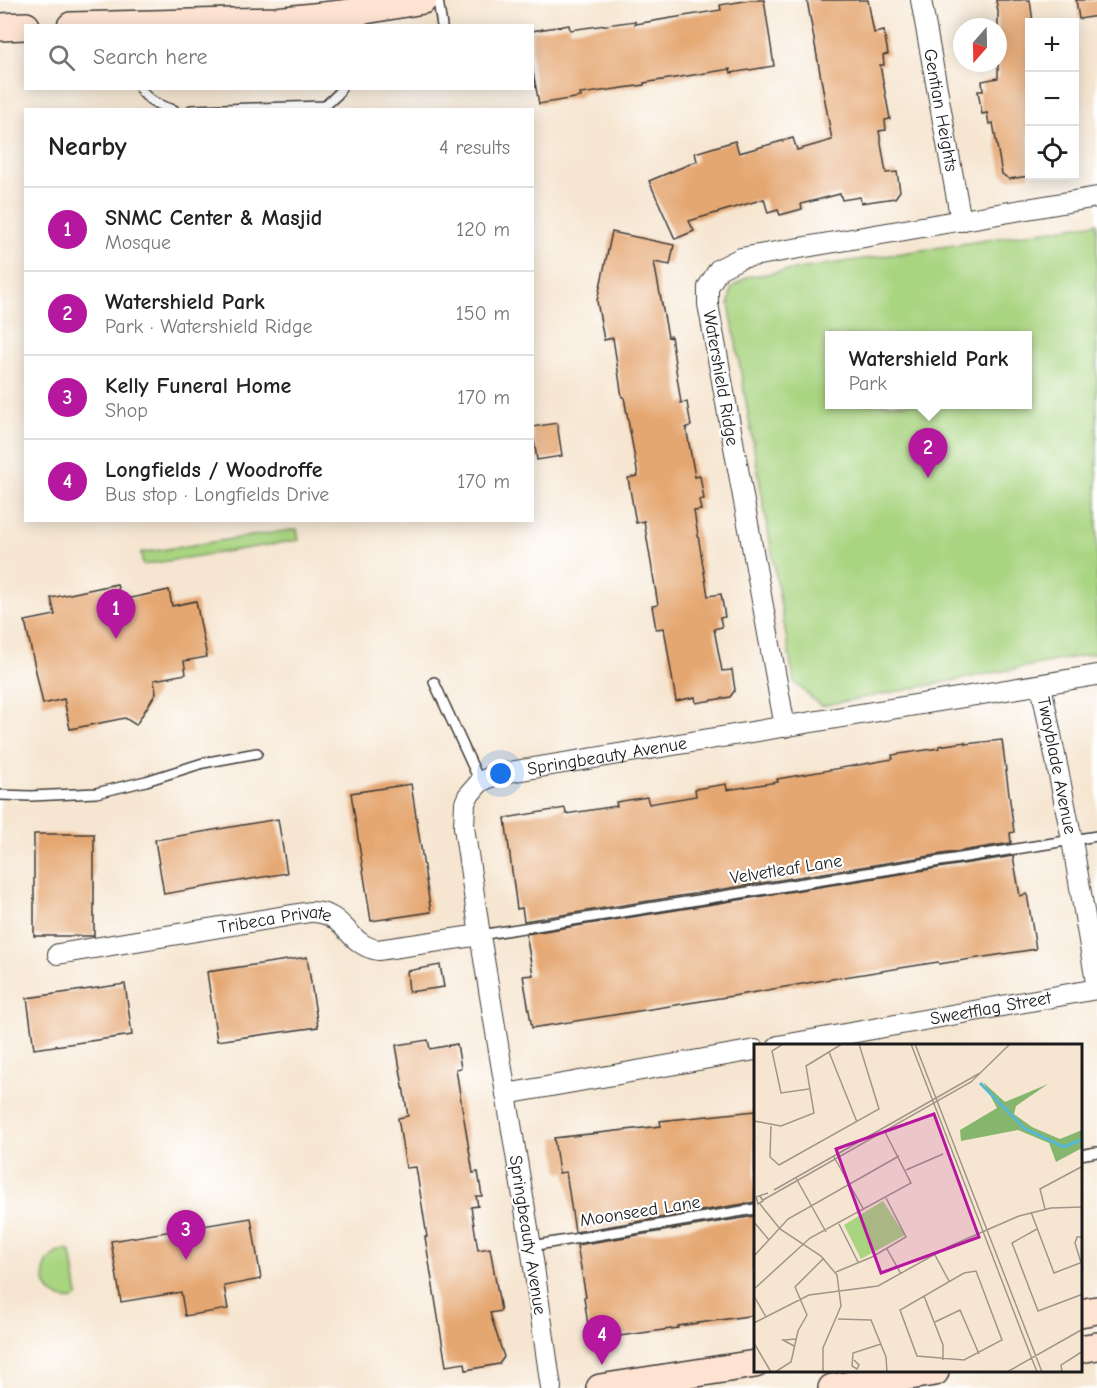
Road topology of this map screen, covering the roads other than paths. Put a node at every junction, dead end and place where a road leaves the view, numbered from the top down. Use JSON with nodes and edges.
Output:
{"nodes":[{"id":1,"x":423,"y":0,"type":"edge"},
{"id":2,"x":438,"y":0,"type":"edge"},
{"id":3,"x":921,"y":0,"type":"edge"},
{"id":4,"x":343,"y":20,"type":"edge"},
{"id":5,"x":170,"y":24,"type":"edge"},
{"id":6,"x":442,"y":24,"type":"edge"},
{"id":7,"x":24,"y":26,"type":"edge"},
{"id":8,"x":0,"y":27,"type":"edge"},
{"id":9,"x":140,"y":90,"type":"edge"},
{"id":10,"x":340,"y":90,"type":"edge"},
{"id":11,"x":168,"y":108,"type":"edge"},
{"id":12,"x":258,"y":108,"type":"edge"},
{"id":13,"x":1097,"y":197,"type":"edge"},
{"id":14,"x":961,"y":221,"type":"junction"},
{"id":15,"x":1097,"y":675,"type":"edge"},
{"id":16,"x":434,"y":682,"type":"dead end"},
{"id":17,"x":1041,"y":685,"type":"junction"},
{"id":18,"x":785,"y":727,"type":"junction"},
{"id":19,"x":257,"y":753,"type":"dead end"},
{"id":20,"x":480,"y":782,"type":"junction"},
{"id":21,"x":0,"y":795,"type":"edge"},
{"id":22,"x":1097,"y":836,"type":"edge"},
{"id":23,"x":1072,"y":840,"type":"junction"},
{"id":24,"x":480,"y":934,"type":"junction"},
{"id":25,"x":58,"y":954,"type":"dead end"},
{"id":26,"x":1097,"y":989,"type":"edge"},
{"id":27,"x":789,"y":1044,"type":"edge"},
{"id":28,"x":754,"y":1050,"type":"edge"},
{"id":29,"x":506,"y":1094,"type":"junction"},
{"id":30,"x":1097,"y":1152,"type":"edge"},
{"id":31,"x":1082,"y":1155,"type":"edge"},
{"id":32,"x":754,"y":1209,"type":"edge"},
{"id":33,"x":531,"y":1246,"type":"junction"},
{"id":34,"x":1097,"y":1310,"type":"edge"},
{"id":35,"x":1082,"y":1313,"type":"edge"},
{"id":36,"x":1097,"y":1346,"type":"edge"},
{"id":37,"x":1082,"y":1348,"type":"edge"},
{"id":38,"x":754,"y":1364,"type":"edge"},
{"id":39,"x":923,"y":1373,"type":"edge"},
{"id":40,"x":551,"y":1388,"type":"edge"},
{"id":41,"x":600,"y":1388,"type":"edge"},
{"id":42,"x":832,"y":1388,"type":"edge"}],
"edges":[{"from":1,"to":4,"type":"street"},
{"from":2,"to":6,"type":"lane"},
{"from":3,"to":14,"type":"street","name":"Gentian Heights"},
{"from":4,"to":5,"type":"street"},
{"from":7,"to":8,"type":"street"},
{"from":9,"to":11,"type":"lane"},
{"from":10,"to":12,"type":"lane"},
{"from":13,"to":14,"type":"street","name":"Watershield Ridge"},
{"from":14,"to":18,"type":"street","name":"Watershield Ridge"},
{"from":15,"to":17,"type":"street","name":"Springbeauty Avenue"},
{"from":16,"to":20,"type":"lane"},
{"from":17,"to":18,"type":"street","name":"Springbeauty Avenue"},
{"from":17,"to":23,"type":"street","name":"Twayblade Avenue"},
{"from":18,"to":20,"type":"street","name":"Springbeauty Avenue"},
{"from":19,"to":21,"type":"lane"},
{"from":20,"to":24,"type":"street","name":"Springbeauty Avenue"},
{"from":22,"to":23,"type":"lane","name":"Velvetleaf Lane"},
{"from":23,"to":24,"type":"lane","name":"Velvetleaf Lane"},
{"from":23,"to":26,"type":"street","name":"Twayblade Avenue"},
{"from":24,"to":25,"type":"street","name":"Tribeca Private"},
{"from":24,"to":29,"type":"street","name":"Springbeauty Avenue"},
{"from":26,"to":27,"type":"street","name":"Sweetflag Street"},
{"from":28,"to":29,"type":"street"},
{"from":29,"to":33,"type":"street","name":"Springbeauty Avenue"},
{"from":30,"to":31,"type":"lane"},
{"from":32,"to":33,"type":"lane","name":"Moonseed Lane"},
{"from":33,"to":40,"type":"street","name":"Springbeauty Avenue"},
{"from":34,"to":35,"type":"street"},
{"from":36,"to":37,"type":"street"},
{"from":38,"to":41,"type":"street"},
{"from":39,"to":42,"type":"street"}]}
